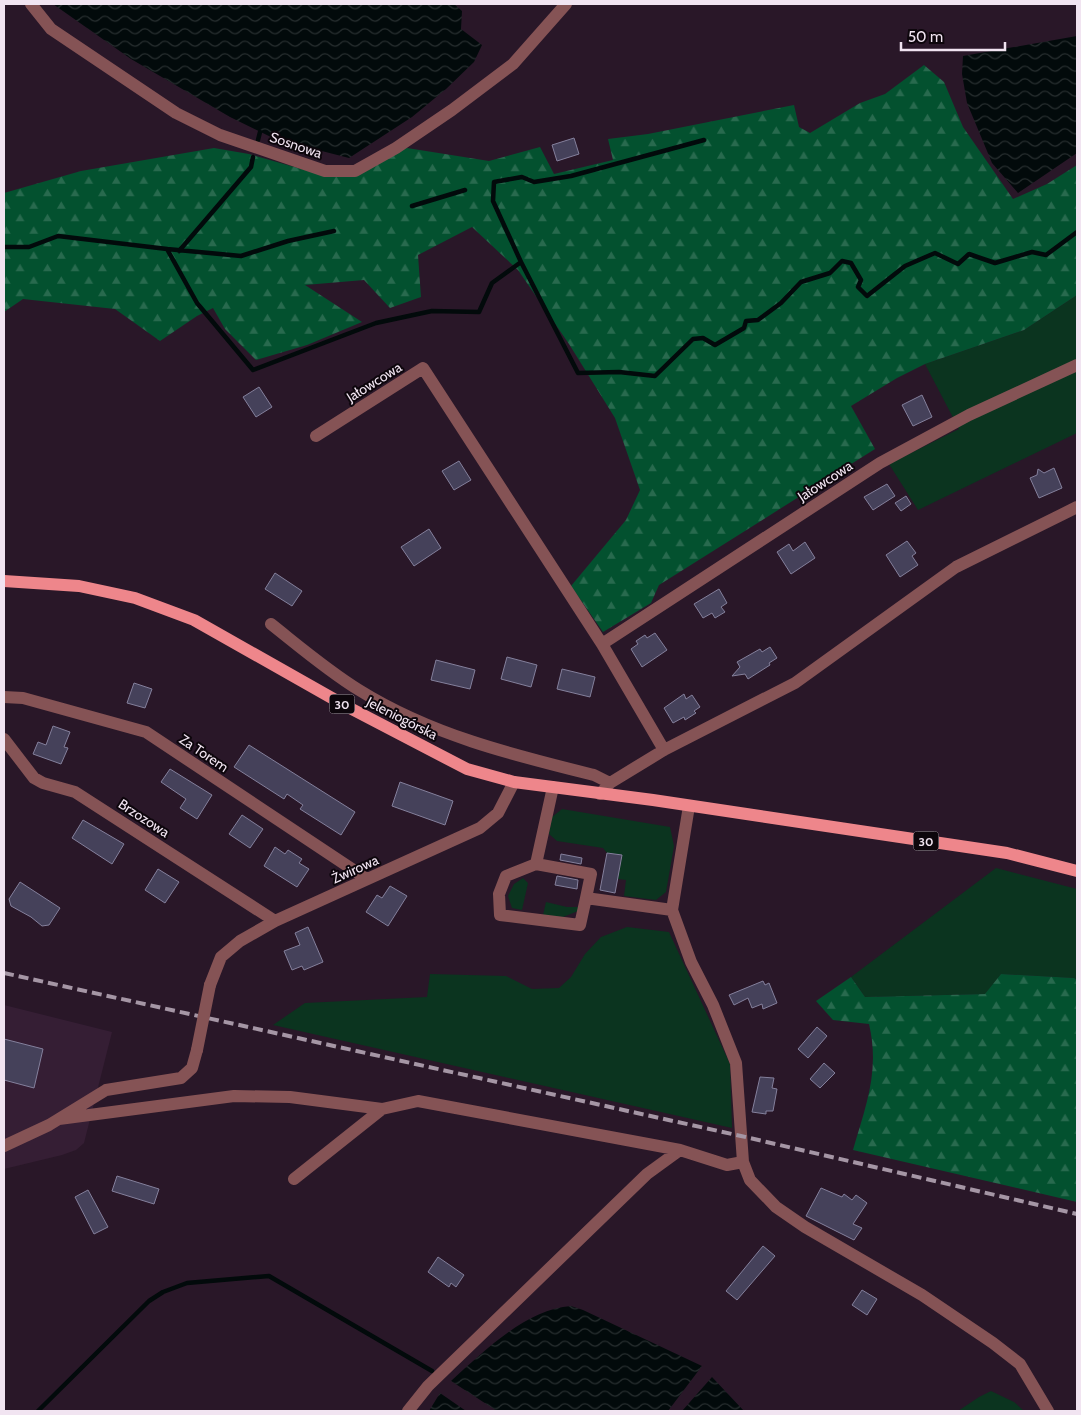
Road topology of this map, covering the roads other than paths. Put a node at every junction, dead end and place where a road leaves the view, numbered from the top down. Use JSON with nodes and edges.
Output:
{"nodes":[{"id":1,"x":31,"y":4,"type":"edge"},
{"id":2,"x":566,"y":4,"type":"edge"},
{"id":3,"x":1077,"y":365,"type":"edge"},
{"id":4,"x":316,"y":436,"type":"dead end"},
{"id":5,"x":1077,"y":508,"type":"edge"},
{"id":6,"x":4,"y":581,"type":"edge"},
{"id":7,"x":271,"y":624,"type":"dead end"},
{"id":8,"x":602,"y":644,"type":"junction"},
{"id":9,"x":4,"y":697,"type":"edge"},
{"id":10,"x":4,"y":739,"type":"edge"},
{"id":11,"x":664,"y":750,"type":"junction"},
{"id":12,"x":514,"y":782,"type":"junction"},
{"id":13,"x":610,"y":783,"type":"junction"},
{"id":14,"x":553,"y":787,"type":"junction"},
{"id":15,"x":600,"y":794,"type":"junction"},
{"id":16,"x":689,"y":806,"type":"junction"},
{"id":17,"x":536,"y":864,"type":"junction"},
{"id":18,"x":1077,"y":871,"type":"edge"},
{"id":19,"x":367,"y":880,"type":"junction"},
{"id":20,"x":586,"y":898,"type":"junction"},
{"id":21,"x":672,"y":910,"type":"junction"},
{"id":22,"x":275,"y":921,"type":"junction"},
{"id":23,"x":382,"y":1109,"type":"junction"},
{"id":24,"x":59,"y":1119,"type":"junction"},
{"id":25,"x":4,"y":1146,"type":"edge"},
{"id":26,"x":680,"y":1150,"type":"junction"},
{"id":27,"x":743,"y":1162,"type":"junction"},
{"id":28,"x":294,"y":1179,"type":"dead end"},
{"id":29,"x":408,"y":1411,"type":"edge"},
{"id":30,"x":1048,"y":1411,"type":"edge"}],
"edges":[{"from":1,"to":2,"type":"street","name":"Sosnowa"},
{"from":3,"to":8,"type":"street","name":"Jałowcowa"},
{"from":4,"to":8,"type":"street","name":"Jałowcowa"},
{"from":5,"to":11,"type":"street"},
{"from":6,"to":12,"type":"main road","name":"Jeleniogórska","number":"30"},
{"from":7,"to":13,"type":"street"},
{"from":8,"to":11,"type":"street","name":"Jałowcowa"},
{"from":9,"to":19,"type":"street","name":"Za Torem"},
{"from":10,"to":22,"type":"street","name":"Brzozowa"},
{"from":11,"to":13,"type":"street"},
{"from":12,"to":14,"type":"main road","name":"Jeleniogórska","number":"30"},
{"from":12,"to":19,"type":"street","name":"Żwirowa"},
{"from":13,"to":15,"type":"street"},
{"from":14,"to":15,"type":"main road","name":"Jeleniogórska","number":"30"},
{"from":14,"to":17,"type":"street"},
{"from":15,"to":16,"type":"main road","name":"Jeleniogórska","number":"30"},
{"from":16,"to":18,"type":"main road","number":"30"},
{"from":16,"to":21,"type":"street"},
{"from":17,"to":20,"type":"street"},
{"from":17,"to":20,"type":"street"},
{"from":19,"to":22,"type":"street","name":"Żwirowa"},
{"from":20,"to":21,"type":"street"},
{"from":21,"to":27,"type":"street"},
{"from":22,"to":24,"type":"street","name":"Żwirowa","bridge":true},
{"from":23,"to":24,"type":"street"},
{"from":23,"to":26,"type":"street"},
{"from":23,"to":28,"type":"street"},
{"from":24,"to":25,"type":"street"},
{"from":26,"to":27,"type":"street"},
{"from":26,"to":29,"type":"street"},
{"from":27,"to":30,"type":"street"}]}
